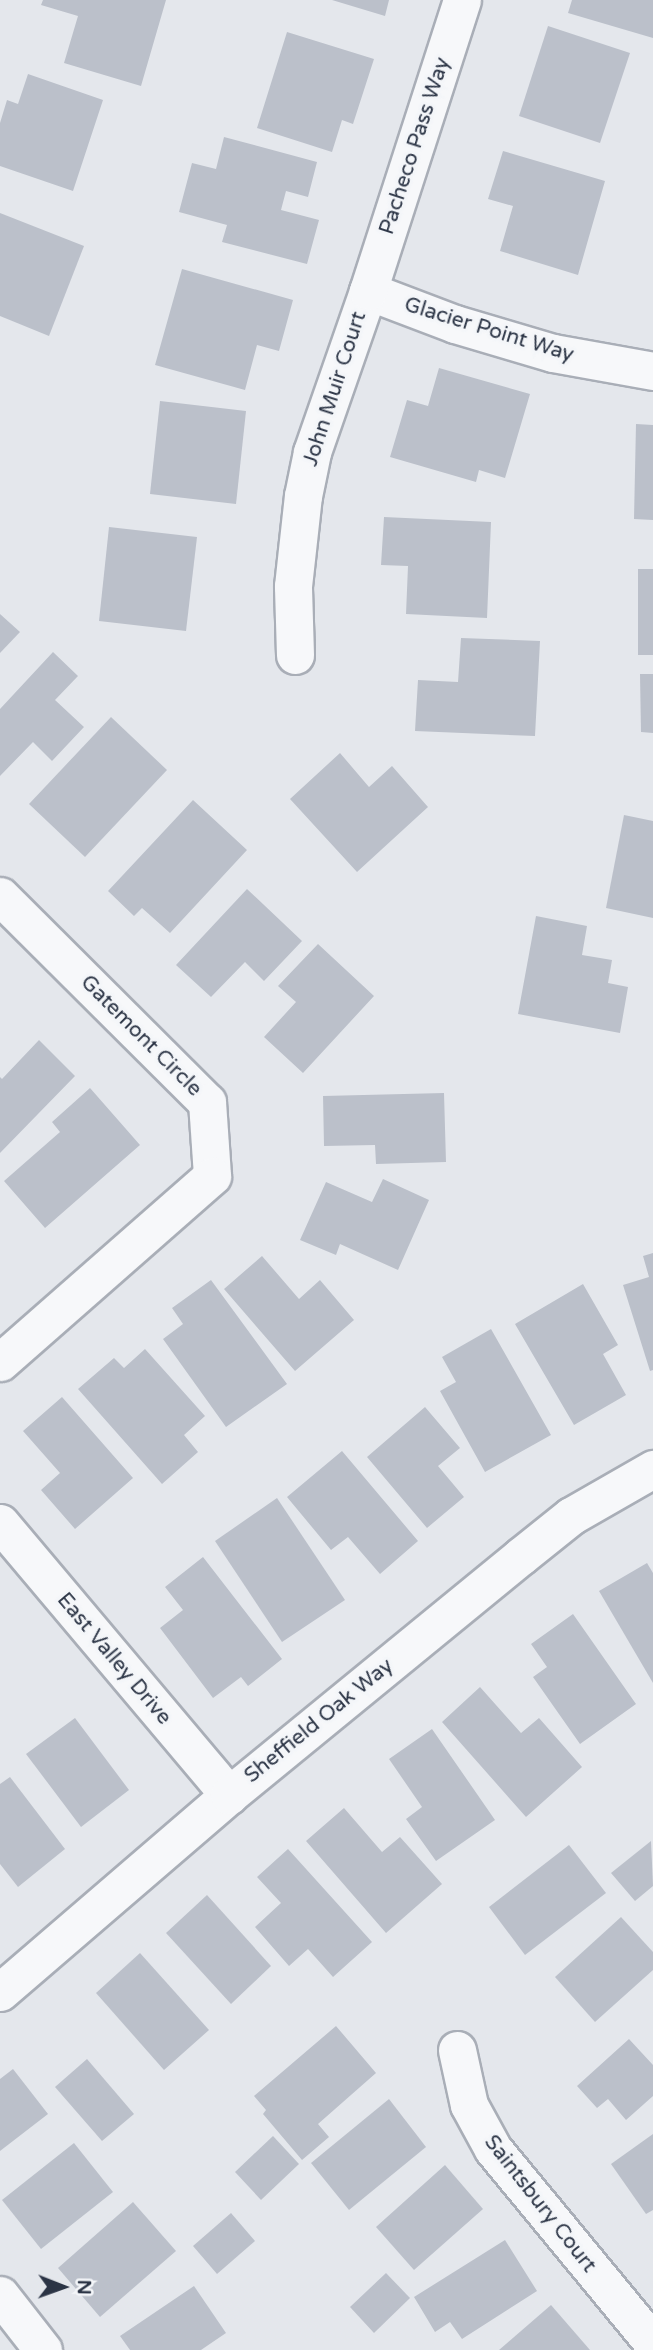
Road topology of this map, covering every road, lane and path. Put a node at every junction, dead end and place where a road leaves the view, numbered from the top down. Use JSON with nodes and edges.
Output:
{"nodes":[{"id":1,"x":461,"y":0,"type":"edge"},
{"id":2,"x":368,"y":291,"type":"junction"},
{"id":3,"x":653,"y":371,"type":"edge"},
{"id":4,"x":295,"y":655,"type":"dead end"},
{"id":5,"x":0,"y":896,"type":"edge"},
{"id":6,"x":0,"y":1362,"type":"edge"},
{"id":7,"x":653,"y":1469,"type":"edge"},
{"id":8,"x":0,"y":1523,"type":"edge"},
{"id":9,"x":229,"y":1796,"type":"junction"},
{"id":10,"x":0,"y":1992,"type":"edge"},
{"id":11,"x":457,"y":2050,"type":"dead end"},
{"id":12,"x":0,"y":2295,"type":"edge"},
{"id":13,"x":653,"y":2343,"type":"edge"},
{"id":14,"x":43,"y":2350,"type":"edge"}],
"edges":[{"from":1,"to":2,"type":"street","name":"Pacheco Pass Way"},
{"from":2,"to":3,"type":"street","name":"Glacier Point Way"},
{"from":2,"to":4,"type":"street","name":"John Muir Court"},
{"from":5,"to":6,"type":"street","name":"Gatemont Circle"},
{"from":7,"to":9,"type":"street","name":"Sheffield Oak Way"},
{"from":8,"to":9,"type":"street","name":"East Valley Drive"},
{"from":9,"to":10,"type":"street","name":"Sheffield Oak Way"},
{"from":11,"to":13,"type":"street","name":"Saintsbury Court"},
{"from":12,"to":14,"type":"street"}]}
